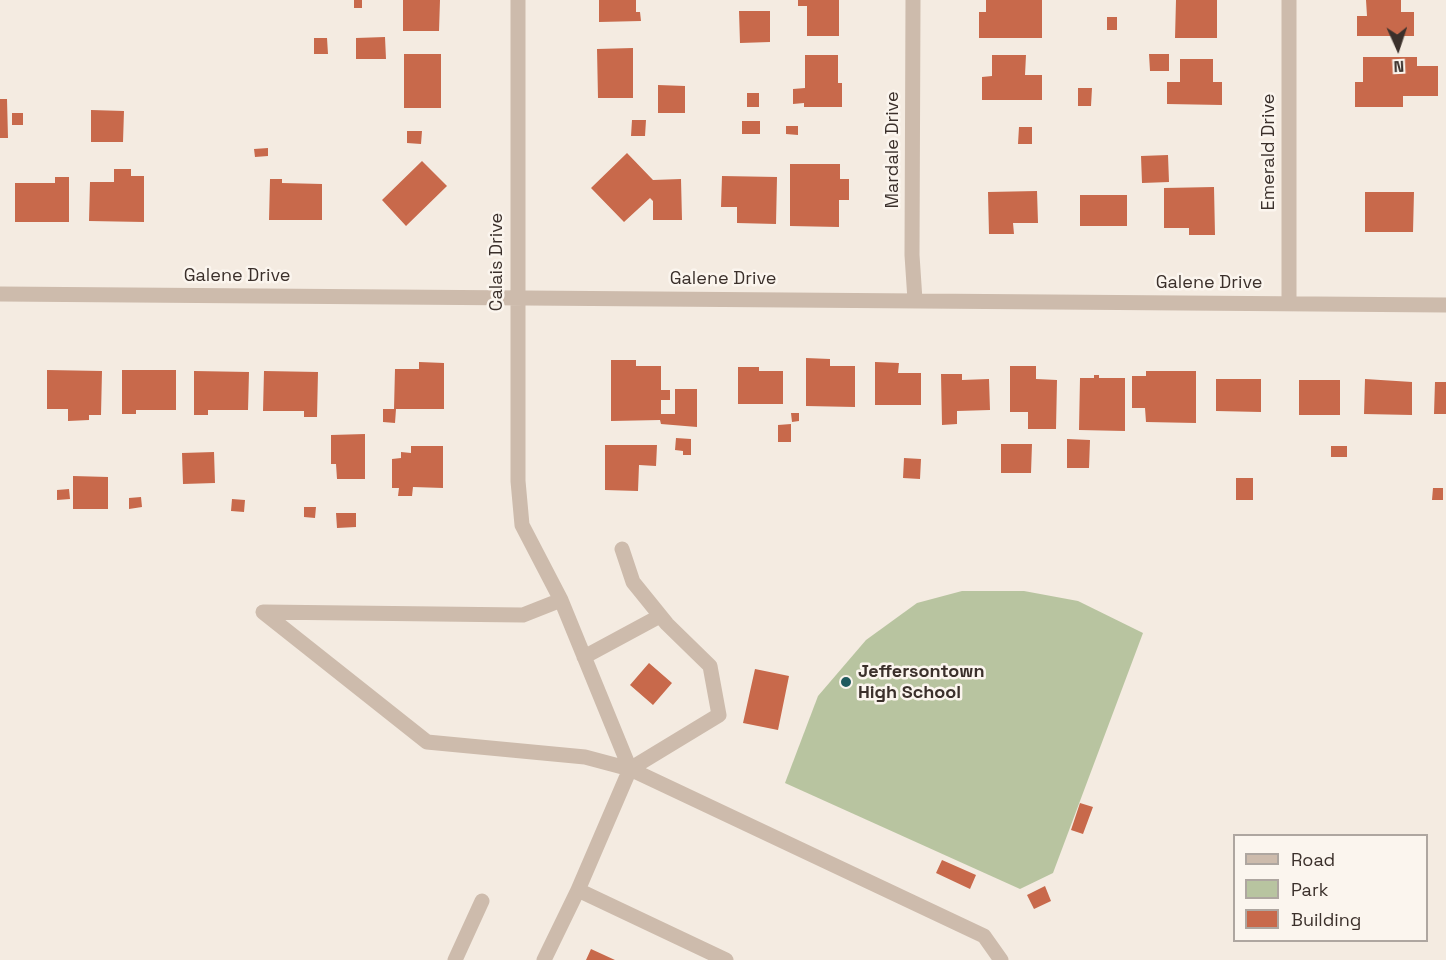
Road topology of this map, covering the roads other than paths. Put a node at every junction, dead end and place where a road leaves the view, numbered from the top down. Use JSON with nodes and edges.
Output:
{"nodes":[{"id":1,"x":518,"y":0,"type":"edge"},
{"id":2,"x":913,"y":0,"type":"edge"},
{"id":3,"x":1289,"y":0,"type":"edge"},
{"id":4,"x":0,"y":294,"type":"edge"},
{"id":5,"x":516,"y":297,"type":"junction"},
{"id":6,"x":915,"y":300,"type":"junction"},
{"id":7,"x":1288,"y":303,"type":"junction"},
{"id":8,"x":1446,"y":305,"type":"edge"},
{"id":9,"x":622,"y":549,"type":"dead end"},
{"id":10,"x":561,"y":600,"type":"junction"},
{"id":11,"x":660,"y":616,"type":"junction"},
{"id":12,"x":584,"y":657,"type":"junction"},
{"id":13,"x":630,"y":769,"type":"junction"},
{"id":14,"x":578,"y":890,"type":"junction"},
{"id":15,"x":482,"y":901,"type":"dead end"},
{"id":16,"x":456,"y":960,"type":"edge"},
{"id":17,"x":544,"y":960,"type":"edge"},
{"id":18,"x":726,"y":960,"type":"edge"},
{"id":19,"x":1001,"y":960,"type":"edge"}],
"edges":[{"from":1,"to":5,"type":"street","name":"Calais Drive"},
{"from":2,"to":6,"type":"street","name":"Mardale Drive"},
{"from":3,"to":7,"type":"street","name":"Emerald Drive"},
{"from":4,"to":5,"type":"street","name":"Galene Drive"},
{"from":5,"to":6,"type":"street","name":"Galene Drive"},
{"from":5,"to":10,"type":"street","name":"Calais Drive"},
{"from":6,"to":7,"type":"street","name":"Galene Drive"},
{"from":7,"to":8,"type":"street","name":"Galene Drive"},
{"from":9,"to":11,"type":"street"},
{"from":10,"to":12,"type":"street"},
{"from":10,"to":13,"type":"street"},
{"from":11,"to":12,"type":"street"},
{"from":11,"to":13,"type":"street"},
{"from":12,"to":13,"type":"street"},
{"from":13,"to":14,"type":"street"},
{"from":13,"to":19,"type":"street"},
{"from":14,"to":17,"type":"street"},
{"from":14,"to":18,"type":"street"},
{"from":15,"to":16,"type":"street"}]}
